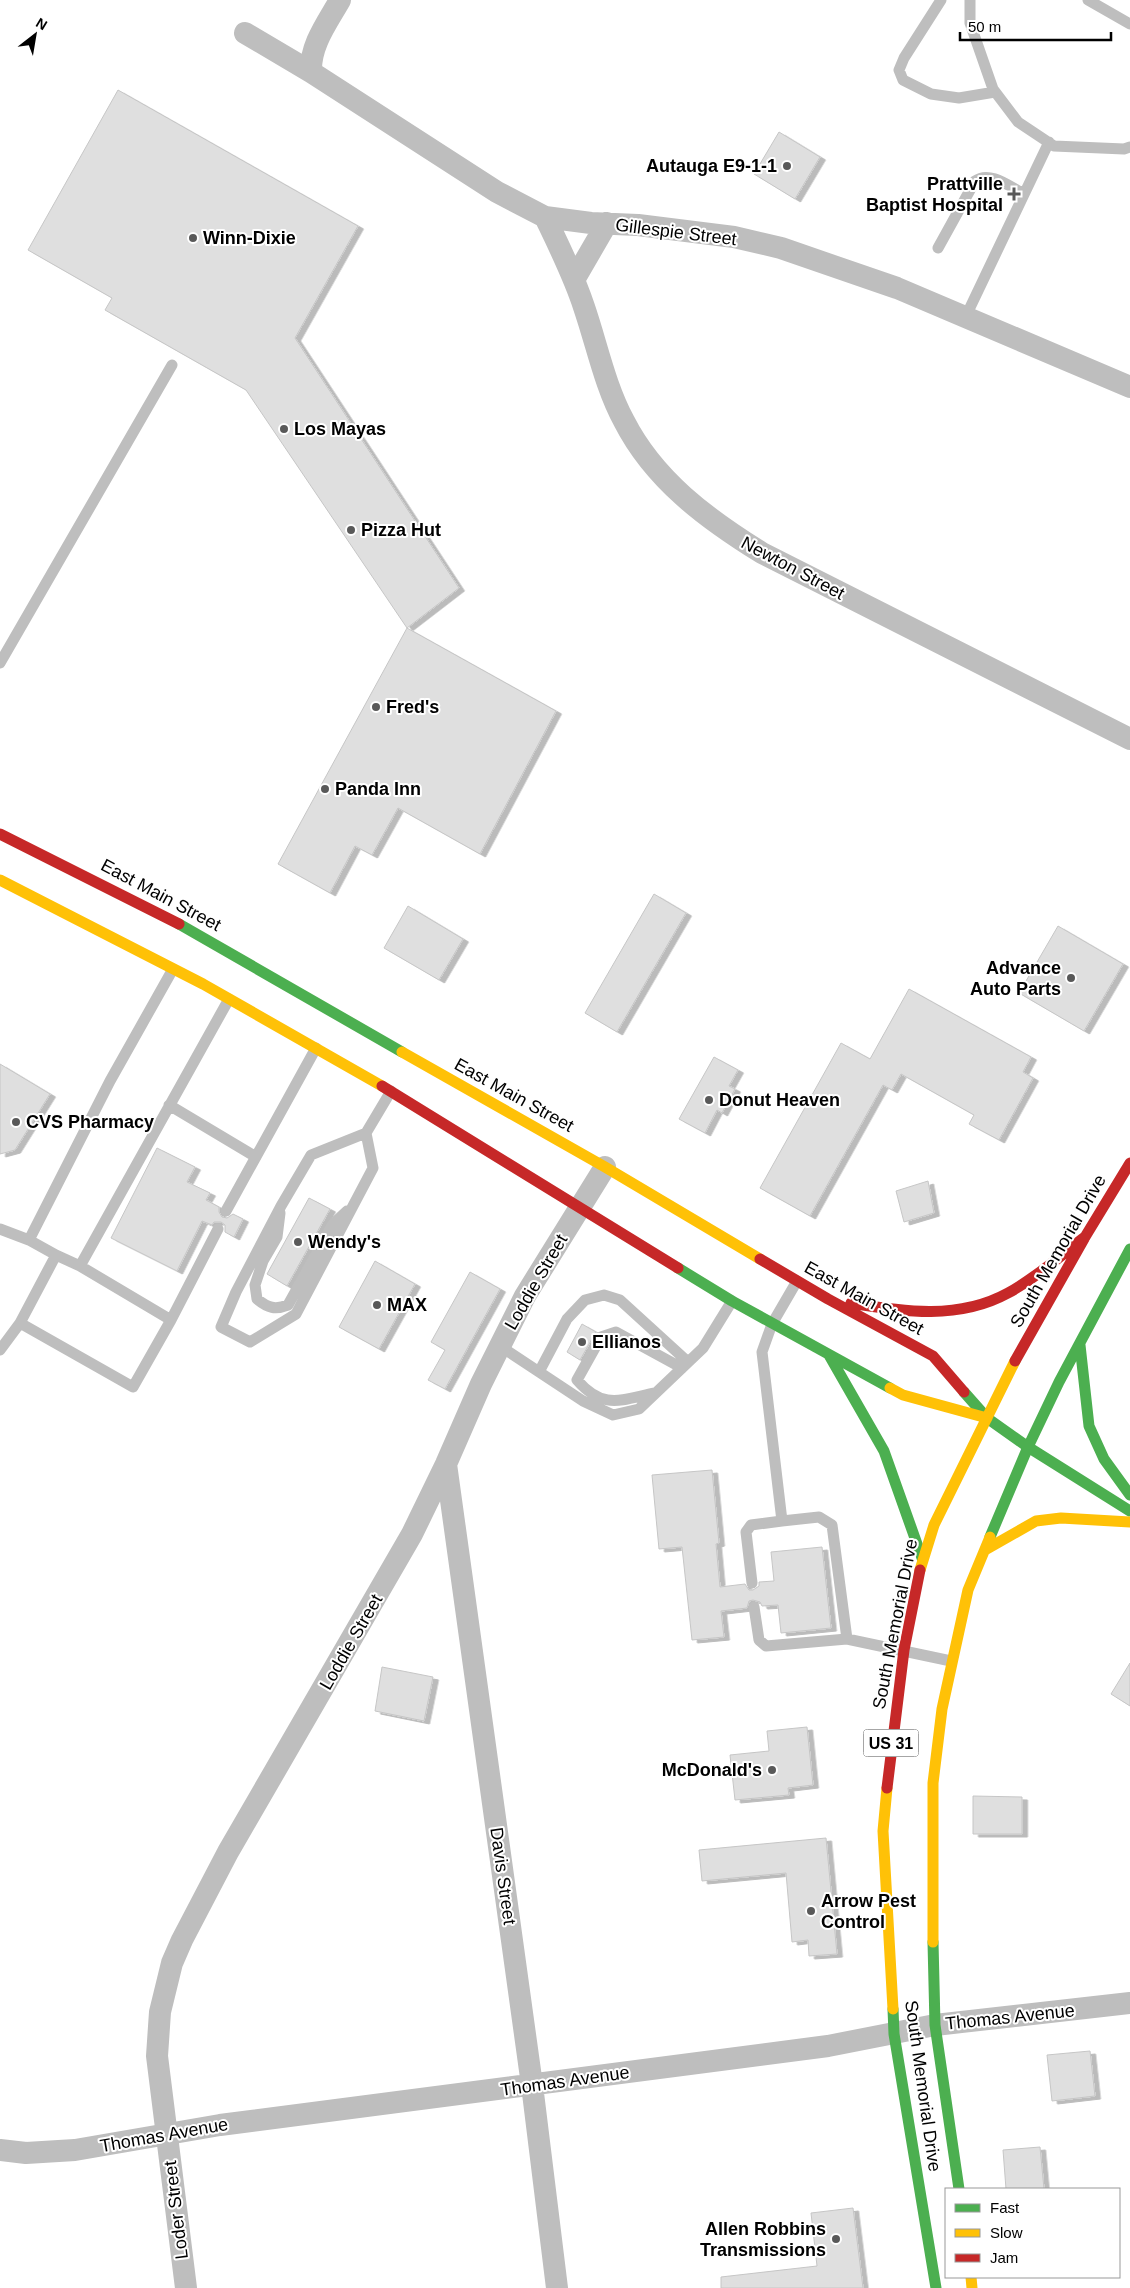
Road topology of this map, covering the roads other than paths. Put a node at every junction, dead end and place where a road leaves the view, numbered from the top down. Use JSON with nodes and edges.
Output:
{"nodes":[{"id":1,"x":340,"y":0,"type":"edge"},
{"id":2,"x":941,"y":0,"type":"edge"},
{"id":3,"x":970,"y":0,"type":"edge"},
{"id":4,"x":1088,"y":0,"type":"edge"},
{"id":5,"x":1130,"y":24,"type":"edge"},
{"id":6,"x":246,"y":33,"type":"dead end"},
{"id":7,"x":311,"y":72,"type":"junction"},
{"id":8,"x":995,"y":92,"type":"junction"},
{"id":9,"x":1049,"y":142,"type":"junction"},
{"id":10,"x":1128,"y":146,"type":"edge"},
{"id":11,"x":1024,"y":194,"type":"junction"},
{"id":12,"x":545,"y":216,"type":"junction"},
{"id":13,"x":607,"y":223,"type":"junction"},
{"id":14,"x":938,"y":248,"type":"dead end"},
{"id":15,"x":574,"y":280,"type":"junction"},
{"id":16,"x":966,"y":316,"type":"junction"},
{"id":17,"x":172,"y":365,"type":"dead end"},
{"id":18,"x":1128,"y":384,"type":"edge"},
{"id":19,"x":0,"y":663,"type":"edge"},
{"id":20,"x":1130,"y":740,"type":"edge"},
{"id":21,"x":0,"y":834,"type":"edge"},
{"id":22,"x":0,"y":880,"type":"edge"},
{"id":23,"x":173,"y":969,"type":"junction"},
{"id":24,"x":229,"y":999,"type":"junction"},
{"id":25,"x":316,"y":1048,"type":"junction"},
{"id":26,"x":391,"y":1091,"type":"junction"},
{"id":27,"x":169,"y":1105,"type":"junction"},
{"id":28,"x":366,"y":1133,"type":"junction"},
{"id":29,"x":256,"y":1156,"type":"junction"},
{"id":30,"x":1130,"y":1163,"type":"edge"},
{"id":31,"x":605,"y":1167,"type":"junction"},
{"id":32,"x":354,"y":1205,"type":"junction"},
{"id":33,"x":281,"y":1206,"type":"junction"},
{"id":34,"x":579,"y":1208,"type":"junction"},
{"id":35,"x":226,"y":1211,"type":"dead end"},
{"id":36,"x":0,"y":1229,"type":"edge"},
{"id":37,"x":218,"y":1229,"type":"dead end"},
{"id":38,"x":1085,"y":1237,"type":"junction"},
{"id":39,"x":29,"y":1240,"type":"junction"},
{"id":40,"x":1130,"y":1249,"type":"edge"},
{"id":41,"x":56,"y":1255,"type":"junction"},
{"id":42,"x":80,"y":1266,"type":"junction"},
{"id":43,"x":797,"y":1281,"type":"junction"},
{"id":44,"x":828,"y":1299,"type":"junction"},
{"id":45,"x":732,"y":1301,"type":"junction"},
{"id":46,"x":172,"y":1320,"type":"junction"},
{"id":47,"x":20,"y":1323,"type":"junction"},
{"id":48,"x":772,"y":1324,"type":"junction"},
{"id":49,"x":1080,"y":1345,"type":"junction"},
{"id":50,"x":500,"y":1346,"type":"junction"},
{"id":51,"x":0,"y":1350,"type":"edge"},
{"id":52,"x":829,"y":1355,"type":"junction"},
{"id":53,"x":685,"y":1365,"type":"junction"},
{"id":54,"x":540,"y":1372,"type":"junction"},
{"id":55,"x":656,"y":1392,"type":"junction"},
{"id":56,"x":987,"y":1418,"type":"junction"},
{"id":57,"x":1028,"y":1447,"type":"junction"},
{"id":58,"x":446,"y":1464,"type":"junction"},
{"id":59,"x":1130,"y":1495,"type":"edge"},
{"id":60,"x":1130,"y":1511,"type":"edge"},
{"id":61,"x":782,"y":1522,"type":"junction"},
{"id":62,"x":1130,"y":1522,"type":"edge"},
{"id":63,"x":985,"y":1550,"type":"junction"},
{"id":64,"x":922,"y":1558,"type":"junction"},
{"id":65,"x":752,"y":1583,"type":"dead end"},
{"id":66,"x":754,"y":1607,"type":"dead end"},
{"id":67,"x":847,"y":1640,"type":"junction"},
{"id":68,"x":904,"y":1650,"type":"junction"},
{"id":69,"x":951,"y":1661,"type":"junction"},
{"id":70,"x":1130,"y":2003,"type":"edge"},
{"id":71,"x":935,"y":2025,"type":"junction"},
{"id":72,"x":894,"y":2034,"type":"junction"},
{"id":73,"x":532,"y":2085,"type":"junction"},
{"id":74,"x":167,"y":2132,"type":"junction"},
{"id":75,"x":0,"y":2150,"type":"edge"},
{"id":76,"x":959,"y":2188,"type":"edge"},
{"id":77,"x":186,"y":2288,"type":"edge"},
{"id":78,"x":557,"y":2288,"type":"edge"},
{"id":79,"x":936,"y":2288,"type":"edge"}],
"edges":[{"from":1,"to":7,"type":"street"},
{"from":2,"to":8,"type":"lane"},
{"from":3,"to":8,"type":"lane"},
{"from":4,"to":5,"type":"lane"},
{"from":6,"to":7,"type":"street","name":"Gillespie Street"},
{"from":7,"to":12,"type":"street","name":"Gillespie Street"},
{"from":8,"to":9,"type":"lane"},
{"from":9,"to":10,"type":"lane"},
{"from":9,"to":11,"type":"lane"},
{"from":11,"to":14,"type":"lane"},
{"from":11,"to":16,"type":"lane"},
{"from":12,"to":13,"type":"street","name":"Gillespie Street"},
{"from":12,"to":15,"type":"street","name":"Newton Street"},
{"from":13,"to":15,"type":"street"},
{"from":13,"to":16,"type":"street","name":"Gillespie Street"},
{"from":15,"to":20,"type":"street","name":"Newton Street"},
{"from":16,"to":18,"type":"street","name":"Gillespie Street"},
{"from":17,"to":19,"type":"lane"},
{"from":21,"to":31,"type":"main road","name":"East Main Street"},
{"from":22,"to":23,"type":"main road","name":"East Main Street"},
{"from":23,"to":24,"type":"main road","name":"East Main Street"},
{"from":23,"to":39,"type":"lane"},
{"from":24,"to":25,"type":"main road","name":"East Main Street"},
{"from":24,"to":27,"type":"lane"},
{"from":25,"to":26,"type":"main road","name":"East Main Street"},
{"from":25,"to":29,"type":"lane"},
{"from":26,"to":28,"type":"lane"},
{"from":26,"to":34,"type":"main road","name":"East Main Street"},
{"from":27,"to":29,"type":"lane"},
{"from":27,"to":42,"type":"lane"},
{"from":28,"to":32,"type":"lane"},
{"from":28,"to":33,"type":"lane"},
{"from":29,"to":35,"type":"lane"},
{"from":30,"to":38,"type":"main road","name":"South Memorial Drive","number":"US 31"},
{"from":31,"to":34,"type":"street","name":"Loddie Street"},
{"from":31,"to":43,"type":"main road","name":"East Main Street"},
{"from":32,"to":33,"type":"lane"},
{"from":32,"to":33,"type":"lane"},
{"from":34,"to":45,"type":"main road","name":"East Main Street"},
{"from":34,"to":50,"type":"street","name":"Loddie Street"},
{"from":36,"to":39,"type":"lane"},
{"from":37,"to":46,"type":"lane"},
{"from":38,"to":44,"type":"main road"},
{"from":38,"to":56,"type":"main road","name":"South Memorial Drive","number":"US 31"},
{"from":39,"to":41,"type":"lane"},
{"from":40,"to":49,"type":"main road","name":"South Memorial Drive","number":"US 31"},
{"from":41,"to":42,"type":"lane"},
{"from":41,"to":47,"type":"lane"},
{"from":42,"to":46,"type":"lane"},
{"from":43,"to":44,"type":"main road","name":"East Main Street"},
{"from":43,"to":48,"type":"lane"},
{"from":44,"to":56,"type":"main road","name":"East Main Street"},
{"from":45,"to":48,"type":"main road","name":"East Main Street"},
{"from":45,"to":53,"type":"lane"},
{"from":46,"to":47,"type":"lane"},
{"from":47,"to":51,"type":"lane"},
{"from":48,"to":52,"type":"main road","name":"East Main Street"},
{"from":48,"to":61,"type":"lane"},
{"from":49,"to":57,"type":"main road","name":"South Memorial Drive","number":"US 31"},
{"from":49,"to":59,"type":"main road"},
{"from":50,"to":54,"type":"lane"},
{"from":50,"to":58,"type":"street","name":"Loddie Street"},
{"from":52,"to":56,"type":"main road","name":"East Main Street"},
{"from":52,"to":64,"type":"main road"},
{"from":53,"to":54,"type":"lane"},
{"from":53,"to":55,"type":"lane"},
{"from":53,"to":55,"type":"lane"},
{"from":54,"to":55,"type":"lane"},
{"from":56,"to":57,"type":"main road","name":"East Main Street"},
{"from":56,"to":64,"type":"main road","name":"South Memorial Drive","number":"US 31"},
{"from":57,"to":60,"type":"main road","name":"East Main Street"},
{"from":57,"to":63,"type":"main road","name":"South Memorial Drive","number":"US 31"},
{"from":58,"to":73,"type":"street","name":"Davis Street"},
{"from":58,"to":74,"type":"street","name":"Loddie Street"},
{"from":61,"to":65,"type":"lane"},
{"from":61,"to":67,"type":"lane"},
{"from":62,"to":63,"type":"main road"},
{"from":63,"to":69,"type":"main road","name":"South Memorial Drive","number":"US 31"},
{"from":64,"to":68,"type":"main road","name":"South Memorial Drive","number":"US 31"},
{"from":66,"to":67,"type":"lane"},
{"from":67,"to":68,"type":"lane"},
{"from":68,"to":69,"type":"lane"},
{"from":68,"to":72,"type":"main road","name":"South Memorial Drive","number":"US 31"},
{"from":69,"to":71,"type":"main road","name":"South Memorial Drive","number":"US 31"},
{"from":70,"to":71,"type":"street","name":"Thomas Avenue"},
{"from":71,"to":72,"type":"street","name":"Thomas Avenue"},
{"from":71,"to":76,"type":"main road","name":"South Memorial Drive","number":"US 31"},
{"from":72,"to":73,"type":"street","name":"Thomas Avenue"},
{"from":72,"to":79,"type":"main road","name":"South Memorial Drive","number":"US 31"},
{"from":73,"to":74,"type":"street","name":"Thomas Avenue"},
{"from":73,"to":78,"type":"street","name":"Davis Street"},
{"from":74,"to":75,"type":"street","name":"Thomas Avenue"},
{"from":74,"to":77,"type":"street","name":"Loder Street"}]}
